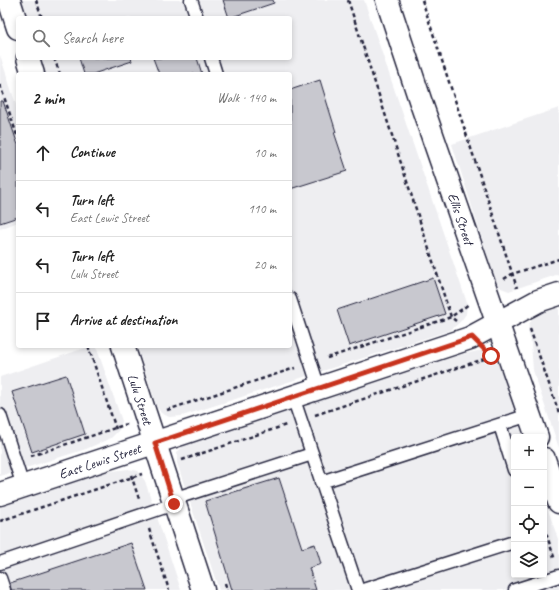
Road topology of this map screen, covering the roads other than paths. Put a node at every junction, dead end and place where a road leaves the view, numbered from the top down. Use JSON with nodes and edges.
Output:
{"nodes":[{"id":1,"x":9,"y":0,"type":"edge"},
{"id":2,"x":191,"y":0,"type":"edge"},
{"id":3,"x":387,"y":0,"type":"edge"},
{"id":4,"x":196,"y":16,"type":"edge"},
{"id":5,"x":16,"y":22,"type":"edge"},
{"id":6,"x":29,"y":60,"type":"edge"},
{"id":7,"x":211,"y":60,"type":"edge"},
{"id":8,"x":32,"y":72,"type":"edge"},
{"id":9,"x":215,"y":72,"type":"edge"},
{"id":10,"x":559,"y":294,"type":"edge"},
{"id":11,"x":292,"y":305,"type":"edge"},
{"id":12,"x":497,"y":323,"type":"junction"},
{"id":13,"x":124,"y":348,"type":"edge"},
{"id":14,"x":320,"y":388,"type":"junction"},
{"id":15,"x":293,"y":397,"type":"junction"},
{"id":16,"x":0,"y":415,"type":"edge"},
{"id":17,"x":529,"y":415,"type":"junction"},
{"id":18,"x":500,"y":425,"type":"junction"},
{"id":19,"x":535,"y":434,"type":"edge"},
{"id":20,"x":155,"y":443,"type":"junction"},
{"id":21,"x":312,"y":454,"type":"junction"},
{"id":22,"x":511,"y":460,"type":"edge"},
{"id":23,"x":547,"y":468,"type":"edge"},
{"id":24,"x":321,"y":482,"type":"junction"},
{"id":25,"x":23,"y":486,"type":"junction"},
{"id":26,"x":0,"y":494,"type":"edge"},
{"id":27,"x":174,"y":501,"type":"junction"},
{"id":28,"x":559,"y":502,"type":"edge"},
{"id":29,"x":511,"y":543,"type":"edge"},
{"id":30,"x":0,"y":563,"type":"edge"},
{"id":31,"x":558,"y":571,"type":"edge"},
{"id":32,"x":0,"y":578,"type":"edge"},
{"id":33,"x":4,"y":590,"type":"edge"},
{"id":34,"x":203,"y":590,"type":"edge"},
{"id":35,"x":358,"y":590,"type":"edge"},
{"id":36,"x":363,"y":590,"type":"edge"},
{"id":37,"x":515,"y":590,"type":"edge"}],
"edges":[{"from":1,"to":5,"type":"street"},
{"from":2,"to":4,"type":"lane"},
{"from":3,"to":12,"type":"street","name":"Ellis Street"},
{"from":6,"to":8,"type":"street"},
{"from":7,"to":9,"type":"lane"},
{"from":10,"to":12,"type":"street","name":"East Lewis Street"},
{"from":11,"to":14,"type":"lane"},
{"from":12,"to":14,"type":"street","name":"East Lewis Street"},
{"from":12,"to":17,"type":"street","name":"Ellis Street"},
{"from":13,"to":20,"type":"street","name":"Lulu Street"},
{"from":14,"to":15,"type":"street","name":"East Lewis Street"},
{"from":15,"to":20,"type":"street","name":"East Lewis Street"},
{"from":15,"to":21,"type":"lane"},
{"from":16,"to":25,"type":"lane"},
{"from":17,"to":18,"type":"lane"},
{"from":17,"to":19,"type":"street","name":"Ellis Street"},
{"from":18,"to":22,"type":"lane"},
{"from":18,"to":24,"type":"lane"},
{"from":20,"to":25,"type":"street","name":"East Lewis Street"},
{"from":20,"to":27,"type":"street","name":"Lulu Street"},
{"from":21,"to":24,"type":"lane"},
{"from":21,"to":27,"type":"lane"},
{"from":23,"to":28,"type":"street"},
{"from":24,"to":35,"type":"lane"},
{"from":25,"to":26,"type":"street","name":"East Lewis Street"},
{"from":27,"to":30,"type":"lane"},
{"from":27,"to":34,"type":"street","name":"Lulu Street"},
{"from":29,"to":36,"type":"lane"},
{"from":31,"to":37,"type":"lane"},
{"from":32,"to":33,"type":"lane"}]}
